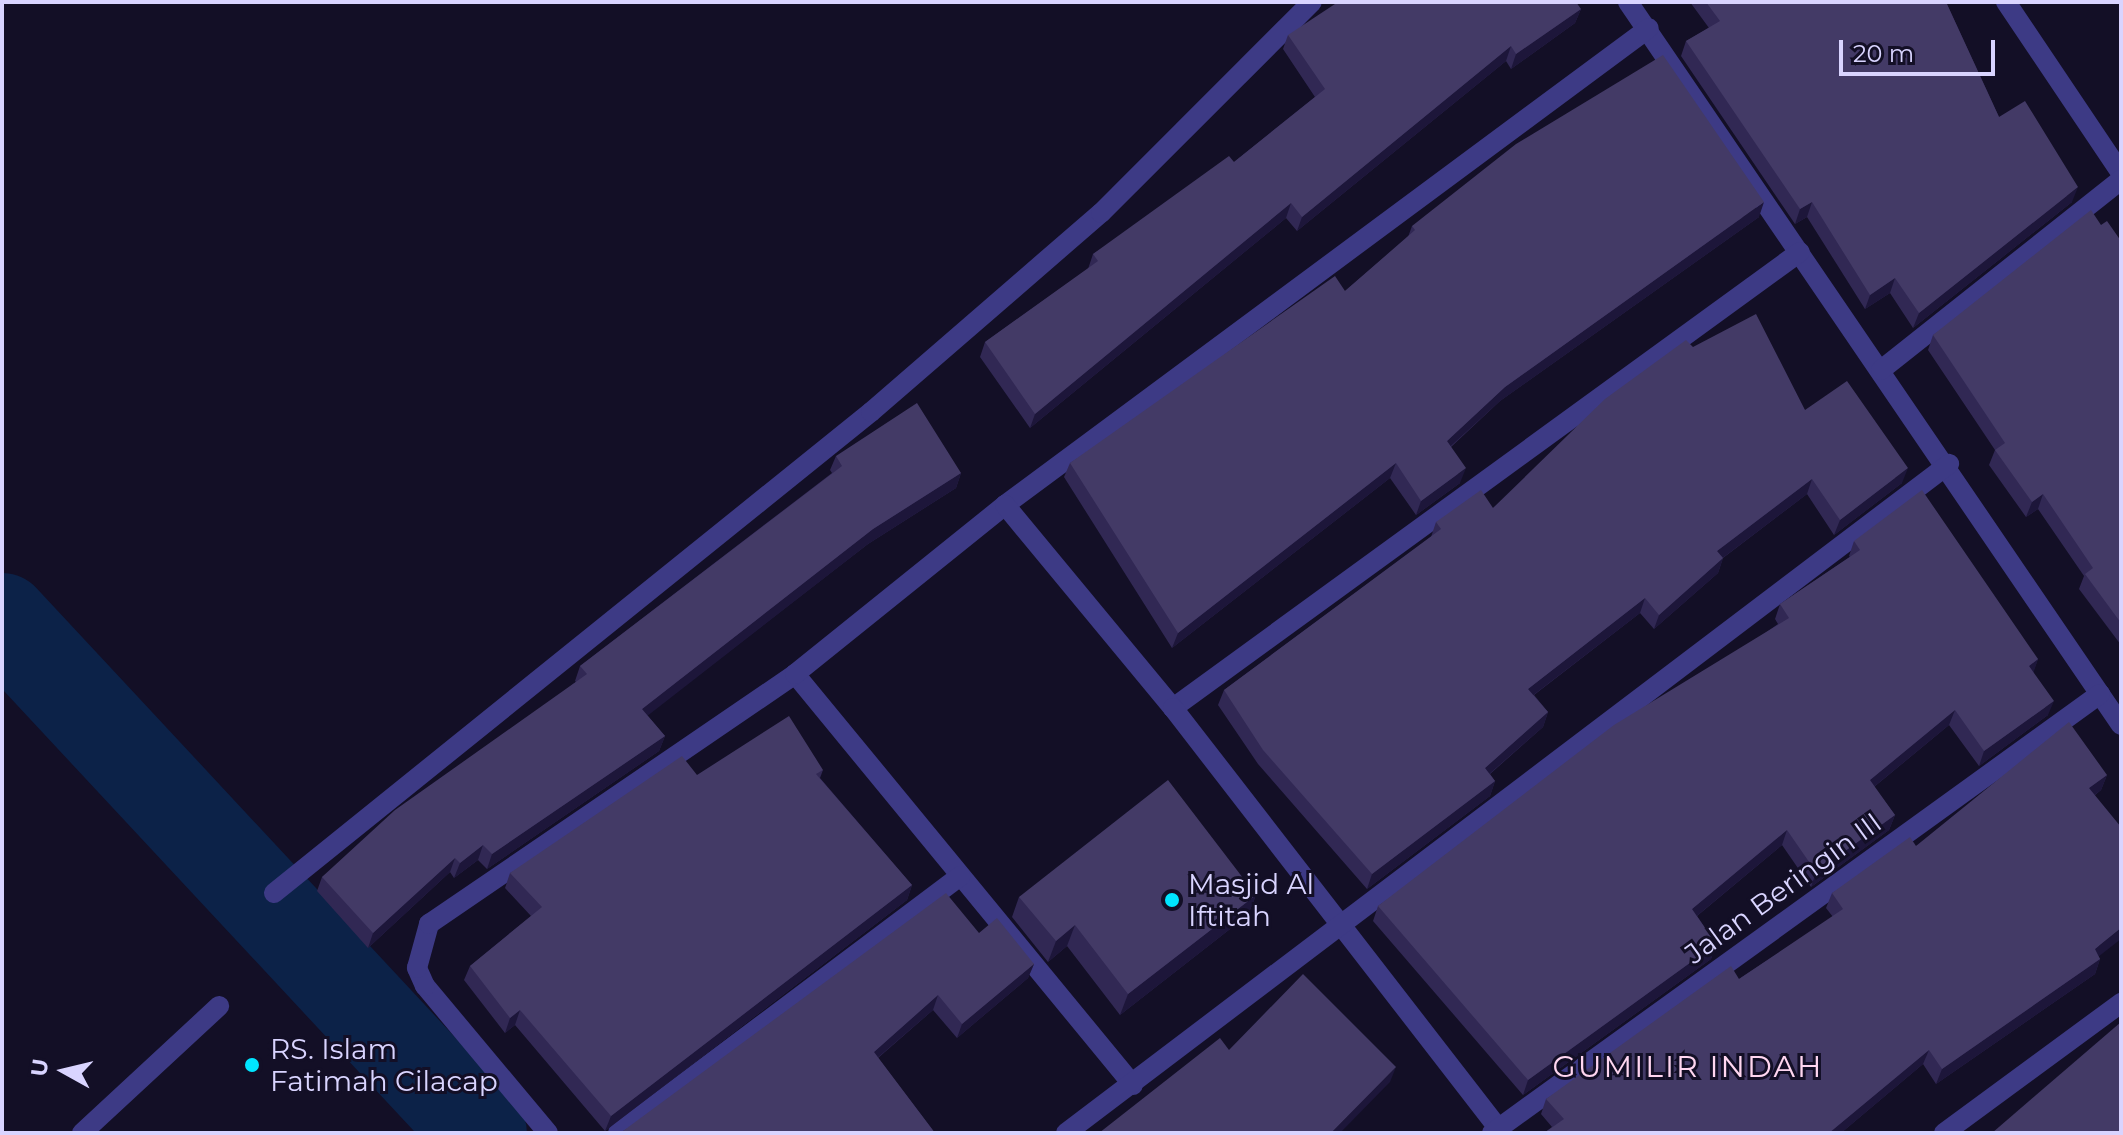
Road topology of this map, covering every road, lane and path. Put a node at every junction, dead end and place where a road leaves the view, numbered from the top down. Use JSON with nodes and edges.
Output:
{"nodes":[{"id":1,"x":1312,"y":2,"type":"edge"},
{"id":2,"x":1628,"y":2,"type":"edge"},
{"id":3,"x":2006,"y":2,"type":"edge"},
{"id":4,"x":1649,"y":28,"type":"junction"},
{"id":5,"x":2121,"y":173,"type":"edge"},
{"id":6,"x":2121,"y":180,"type":"edge"},
{"id":7,"x":1800,"y":252,"type":"junction"},
{"id":8,"x":1881,"y":370,"type":"junction"},
{"id":9,"x":1949,"y":464,"type":"junction"},
{"id":10,"x":1005,"y":505,"type":"junction"},
{"id":11,"x":795,"y":674,"type":"junction"},
{"id":12,"x":2100,"y":694,"type":"junction"},
{"id":13,"x":1173,"y":708,"type":"junction"},
{"id":14,"x":2121,"y":725,"type":"edge"},
{"id":15,"x":960,"y":876,"type":"junction"},
{"id":16,"x":274,"y":893,"type":"dead end"},
{"id":17,"x":1338,"y":921,"type":"junction"},
{"id":18,"x":2121,"y":1003,"type":"edge"},
{"id":19,"x":219,"y":1006,"type":"dead end"},
{"id":20,"x":1133,"y":1085,"type":"junction"},
{"id":21,"x":1497,"y":1131,"type":"edge"},
{"id":22,"x":82,"y":1133,"type":"edge"},
{"id":23,"x":548,"y":1133,"type":"edge"},
{"id":24,"x":618,"y":1133,"type":"edge"},
{"id":25,"x":1066,"y":1133,"type":"edge"},
{"id":26,"x":1944,"y":1133,"type":"edge"}],
"edges":[{"from":1,"to":16,"type":"street"},
{"from":2,"to":4,"type":"street"},
{"from":3,"to":5,"type":"street"},
{"from":4,"to":7,"type":"street"},
{"from":4,"to":10,"type":"street"},
{"from":6,"to":8,"type":"street"},
{"from":7,"to":8,"type":"street"},
{"from":7,"to":13,"type":"street"},
{"from":8,"to":9,"type":"street"},
{"from":9,"to":12,"type":"street"},
{"from":9,"to":17,"type":"street"},
{"from":10,"to":11,"type":"street"},
{"from":10,"to":13,"type":"street"},
{"from":11,"to":15,"type":"street"},
{"from":11,"to":23,"type":"street"},
{"from":12,"to":14,"type":"street"},
{"from":12,"to":21,"type":"street","name":"Jalan Beringin III"},
{"from":13,"to":17,"type":"street"},
{"from":15,"to":20,"type":"street"},
{"from":15,"to":24,"type":"street"},
{"from":17,"to":20,"type":"street"},
{"from":17,"to":21,"type":"street"},
{"from":18,"to":26,"type":"street"},
{"from":19,"to":22,"type":"street"},
{"from":20,"to":25,"type":"street"}]}
